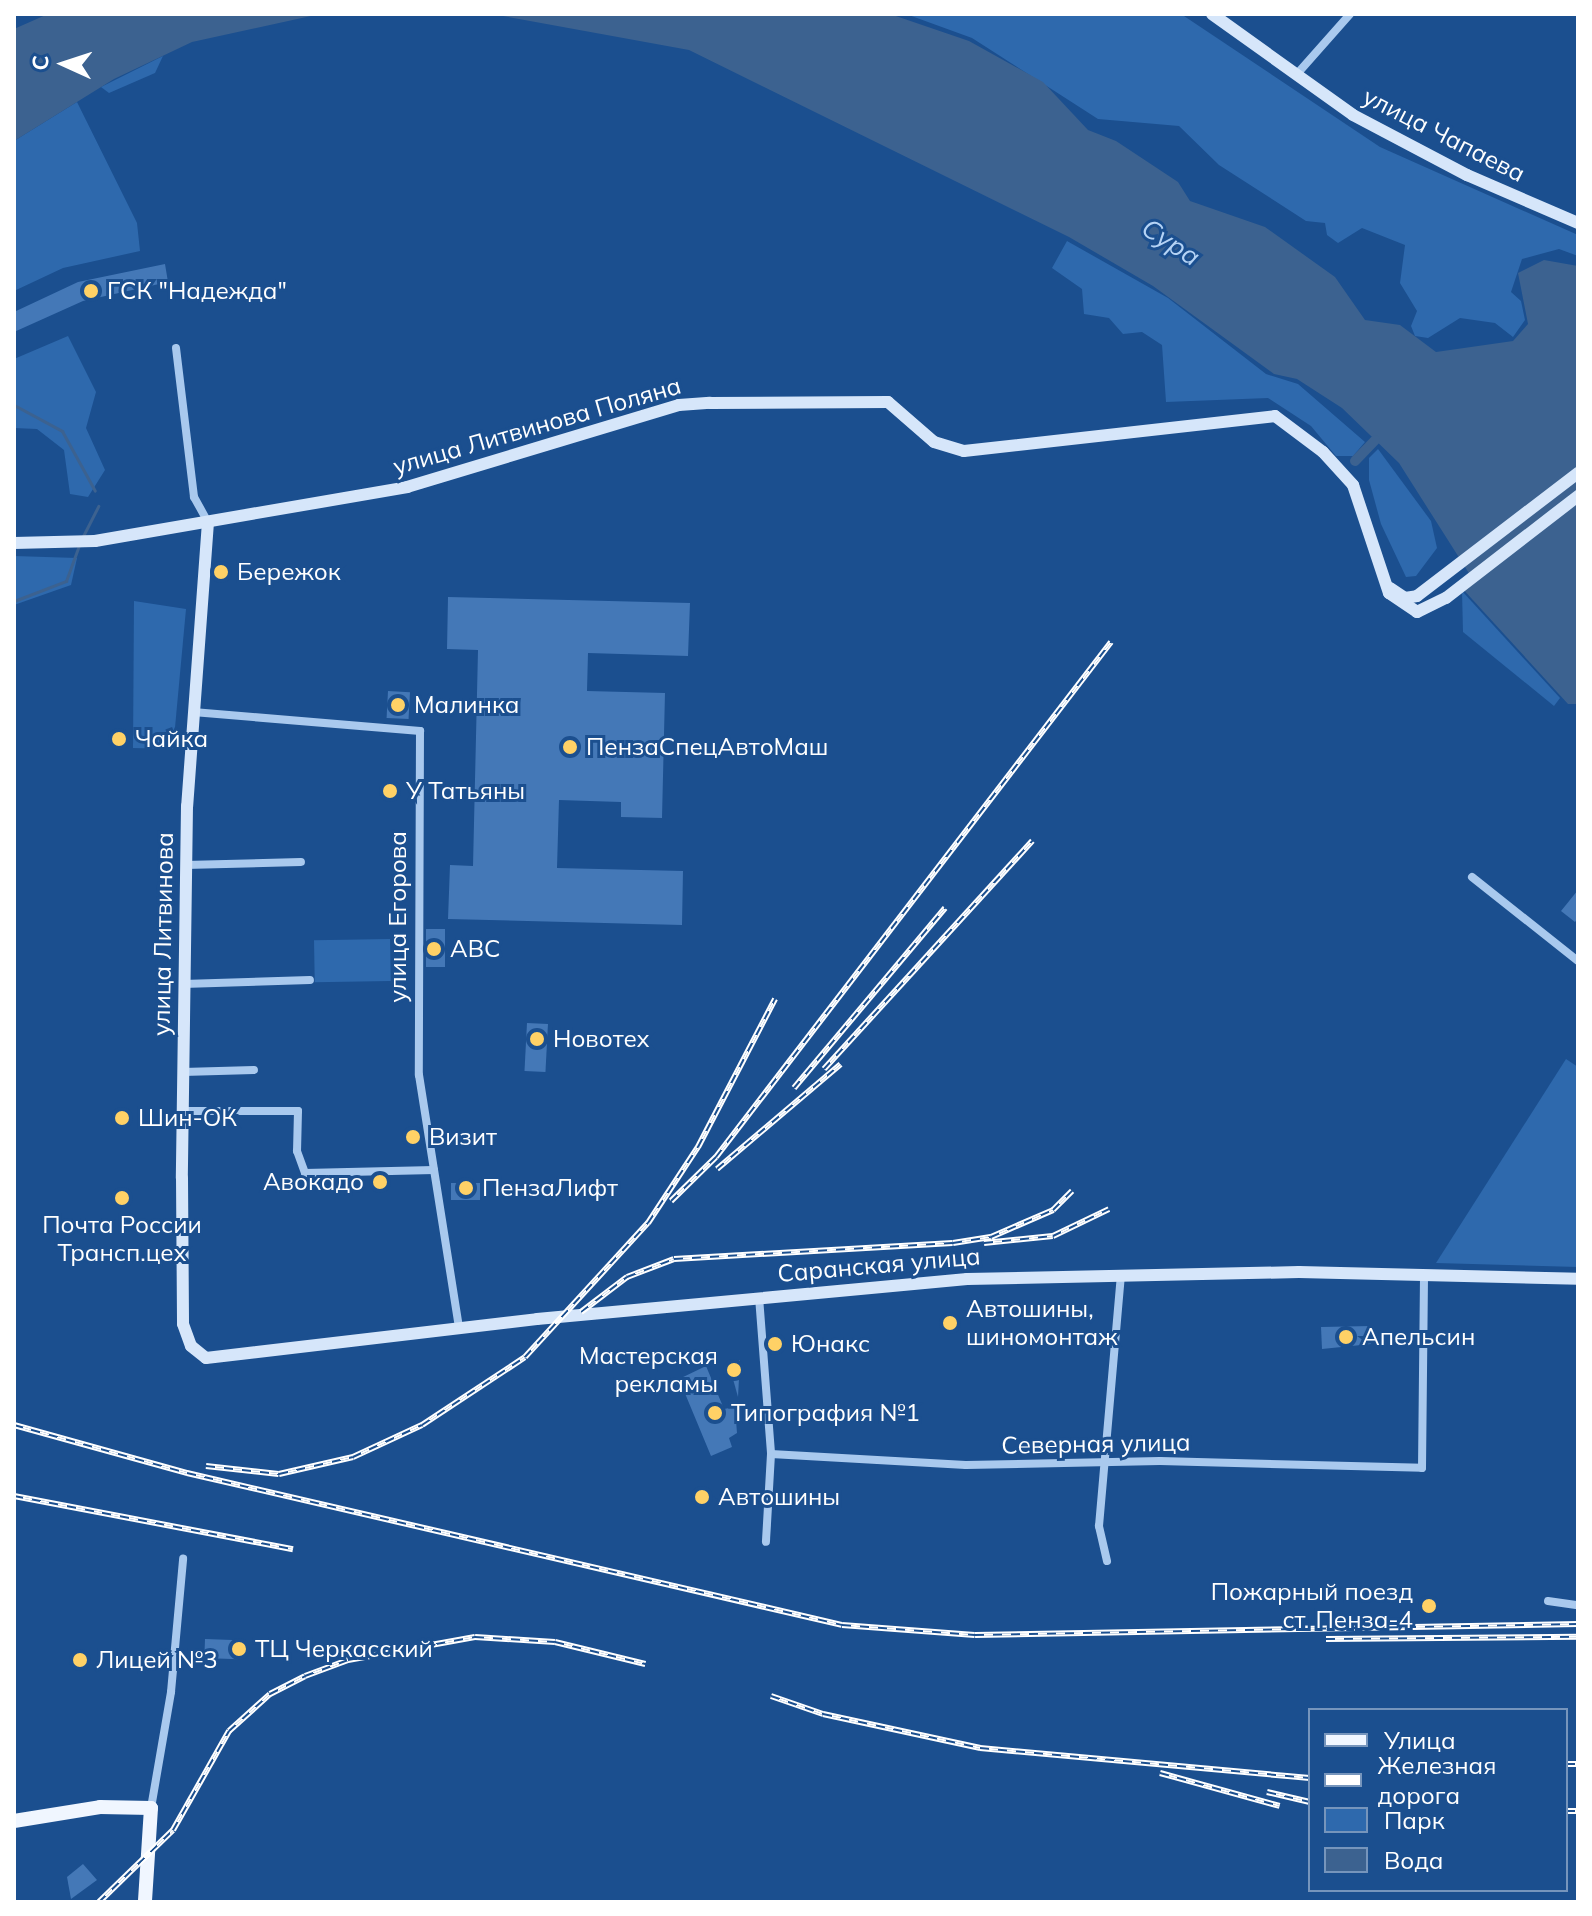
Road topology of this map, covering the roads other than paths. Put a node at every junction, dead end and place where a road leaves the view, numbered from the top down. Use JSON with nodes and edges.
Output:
{"nodes":[{"id":1,"x":1212,"y":14,"type":"edge"},
{"id":2,"x":1350,"y":14,"type":"edge"},
{"id":3,"x":1297,"y":74,"type":"junction"},
{"id":4,"x":1578,"y":223,"type":"edge"},
{"id":5,"x":176,"y":348,"type":"dead end"},
{"id":6,"x":1578,"y":473,"type":"edge"},
{"id":7,"x":1578,"y":496,"type":"edge"},
{"id":8,"x":208,"y":522,"type":"junction"},
{"id":9,"x":14,"y":543,"type":"edge"},
{"id":10,"x":1386,"y":585,"type":"junction"},
{"id":11,"x":193,"y":712,"type":"junction"},
{"id":12,"x":301,"y":862,"type":"dead end"},
{"id":13,"x":185,"y":865,"type":"junction"},
{"id":14,"x":1472,"y":877,"type":"dead end"},
{"id":15,"x":1578,"y":961,"type":"edge"},
{"id":16,"x":310,"y":980,"type":"dead end"},
{"id":17,"x":183,"y":984,"type":"junction"},
{"id":18,"x":254,"y":1070,"type":"dead end"},
{"id":19,"x":183,"y":1072,"type":"junction"},
{"id":20,"x":183,"y":1111,"type":"junction"},
{"id":21,"x":434,"y":1170,"type":"junction"},
{"id":22,"x":1121,"y":1274,"type":"junction"},
{"id":23,"x":1424,"y":1274,"type":"junction"},
{"id":24,"x":1578,"y":1279,"type":"edge"},
{"id":25,"x":759,"y":1296,"type":"junction"},
{"id":26,"x":459,"y":1327,"type":"junction"},
{"id":27,"x":191,"y":1346,"type":"joint"},
{"id":28,"x":771,"y":1454,"type":"junction"},
{"id":29,"x":1108,"y":1465,"type":"junction"},
{"id":30,"x":766,"y":1542,"type":"dead end"},
{"id":31,"x":183,"y":1559,"type":"dead end"},
{"id":32,"x":1107,"y":1561,"type":"dead end"},
{"id":33,"x":1548,"y":1601,"type":"dead end"},
{"id":34,"x":1578,"y":1605,"type":"edge"},
{"id":35,"x":151,"y":1808,"type":"junction"},
{"id":36,"x":14,"y":1821,"type":"edge"},
{"id":37,"x":145,"y":1902,"type":"edge"}],
"edges":[{"from":1,"to":3,"type":"main road","name":"улица Чапаева"},
{"from":2,"to":3,"type":"street"},
{"from":3,"to":4,"type":"main road","name":"улица Чапаева"},
{"from":5,"to":8,"type":"street"},
{"from":6,"to":10,"type":"main road"},
{"from":7,"to":10,"type":"main road"},
{"from":8,"to":9,"type":"main road","name":"улица Литвинова Поляна"},
{"from":8,"to":10,"type":"main road","name":"улица Литвинова Поляна"},
{"from":8,"to":11,"type":"main road","name":"улица Литвинова"},
{"from":11,"to":13,"type":"main road","name":"улица Литвинова"},
{"from":11,"to":21,"type":"street","name":"улица Егорова"},
{"from":12,"to":13,"type":"street"},
{"from":13,"to":17,"type":"main road","name":"улица Литвинова"},
{"from":14,"to":15,"type":"street"},
{"from":16,"to":17,"type":"street"},
{"from":17,"to":19,"type":"main road","name":"улица Литвинова"},
{"from":18,"to":19,"type":"street"},
{"from":19,"to":20,"type":"main road","name":"улица Литвинова"},
{"from":20,"to":21,"type":"street"},
{"from":20,"to":27,"type":"main road","name":"улица Литвинова"},
{"from":21,"to":26,"type":"street","name":"улица Егорова"},
{"from":22,"to":23,"type":"main road","name":"Саранская улица"},
{"from":22,"to":25,"type":"main road","name":"Саранская улица"},
{"from":22,"to":29,"type":"street"},
{"from":23,"to":24,"type":"main road","name":"Саранская улица"},
{"from":23,"to":29,"type":"street","name":"Северная улица"},
{"from":25,"to":26,"type":"main road","name":"Саранская улица"},
{"from":25,"to":28,"type":"street"},
{"from":26,"to":27,"type":"main road","name":"Саранская улица"},
{"from":28,"to":29,"type":"street","name":"Северная улица"},
{"from":28,"to":30,"type":"street"},
{"from":29,"to":32,"type":"street"},
{"from":31,"to":35,"type":"street"},
{"from":33,"to":34,"type":"street"},
{"from":35,"to":36,"type":"main road"},
{"from":35,"to":37,"type":"main road"}]}
